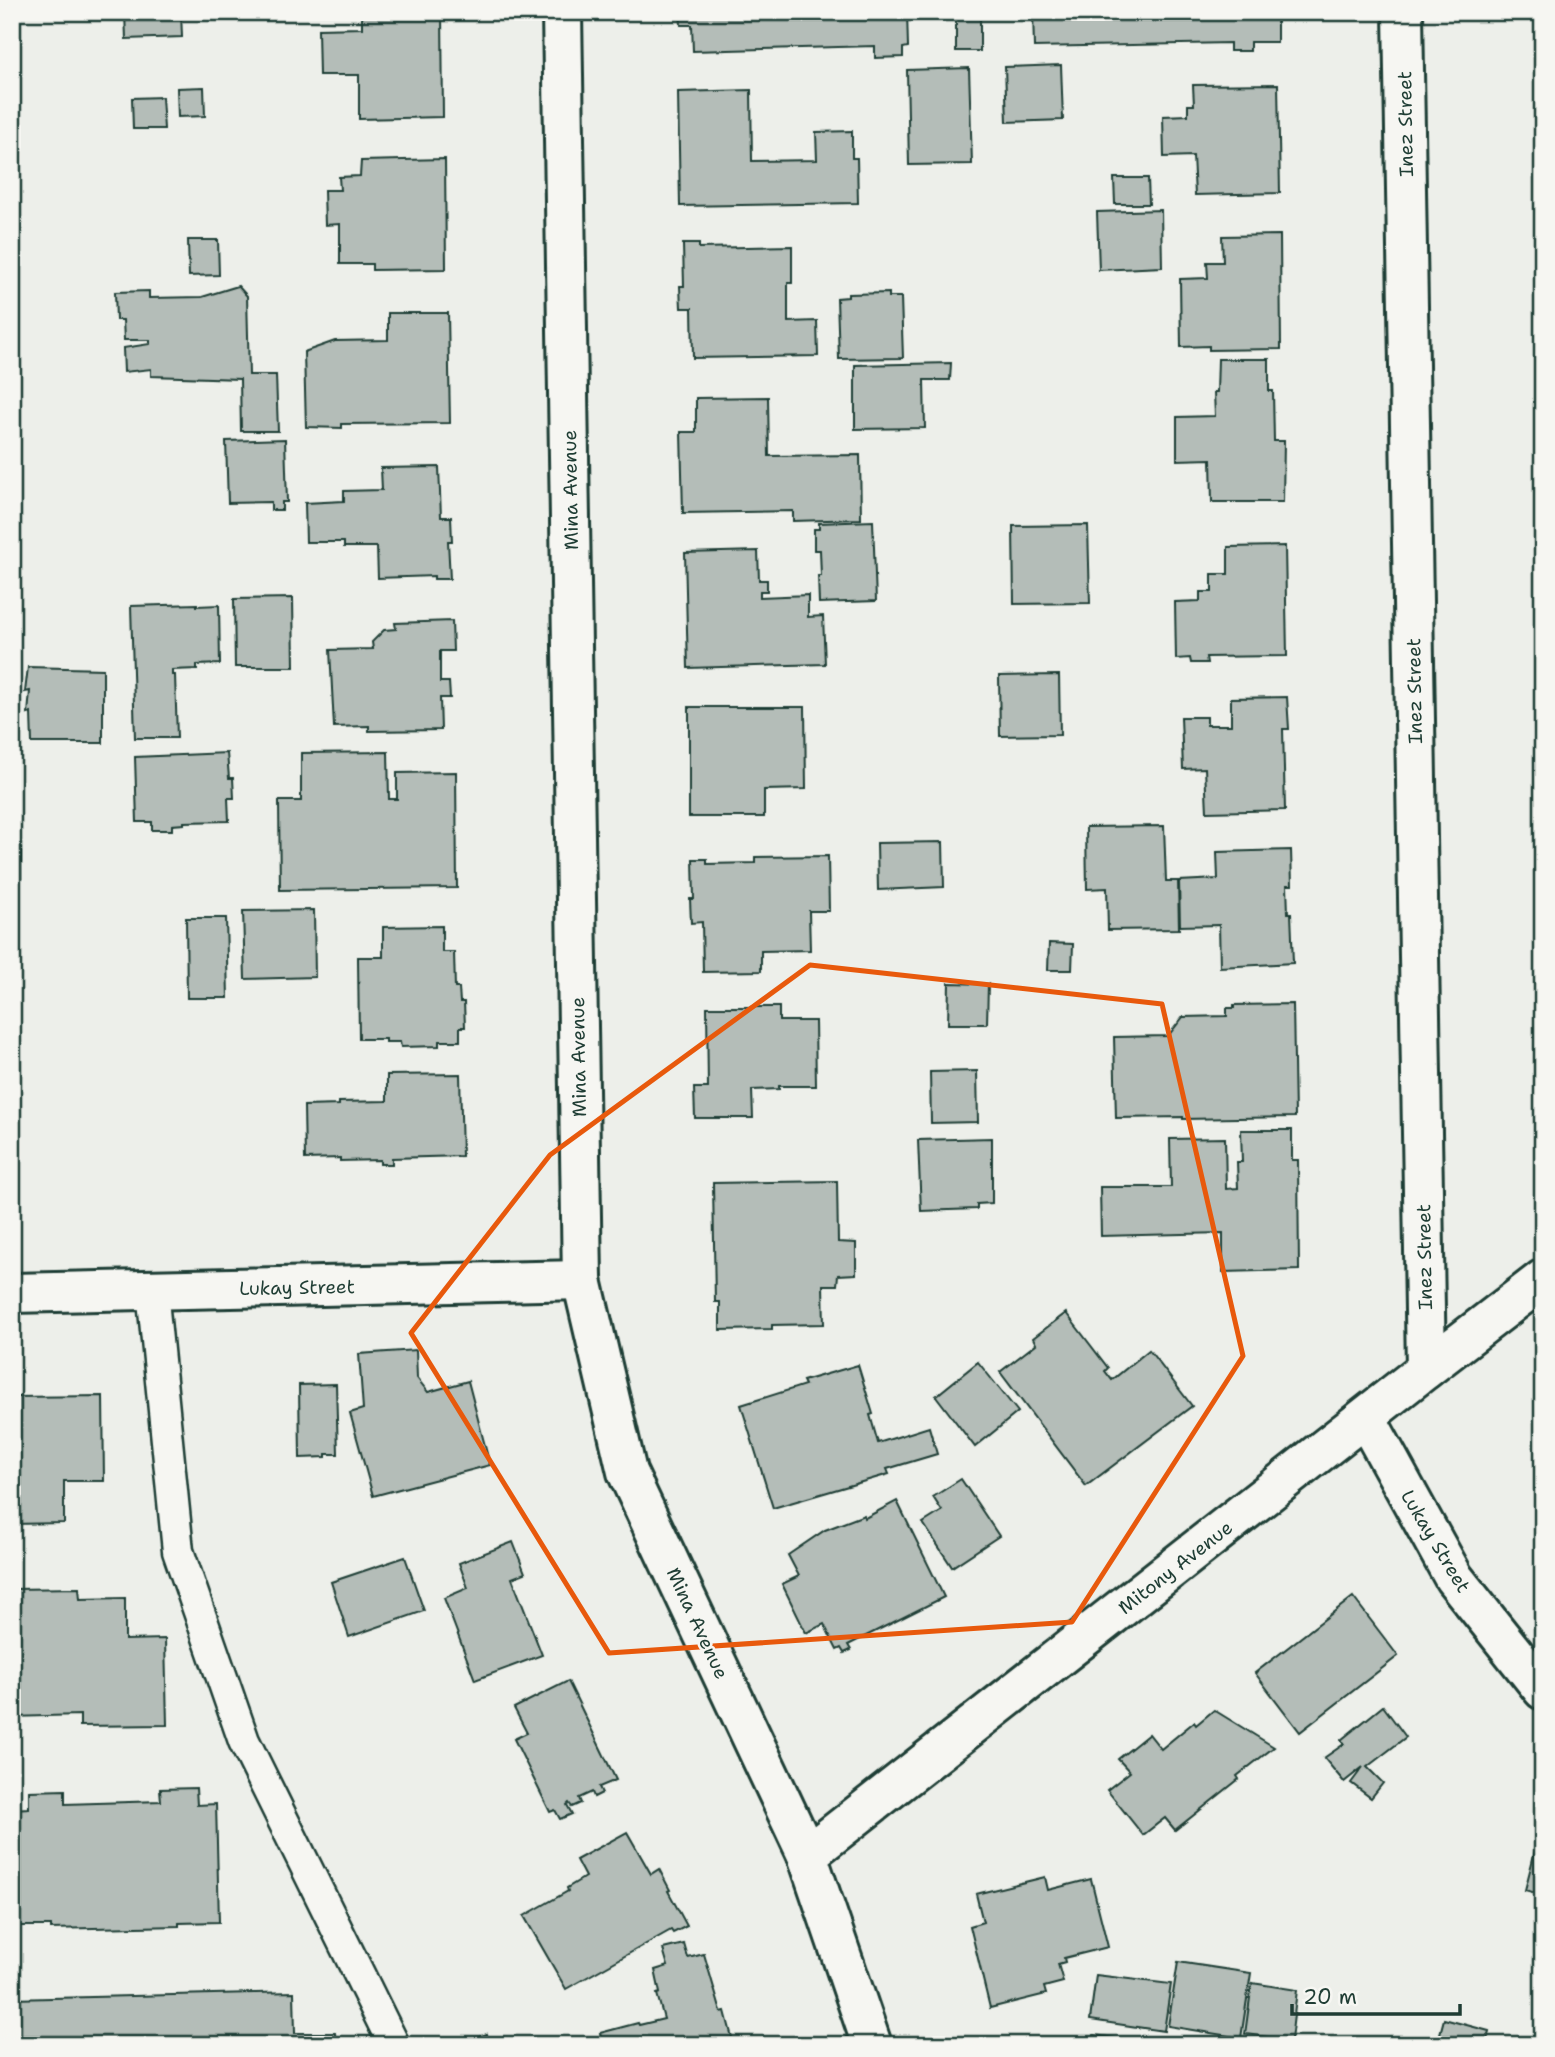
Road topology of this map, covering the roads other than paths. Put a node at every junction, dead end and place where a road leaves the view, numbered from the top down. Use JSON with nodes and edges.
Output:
{"nodes":[{"id":1,"x":562,"y":12,"type":"edge"},
{"id":2,"x":1403,"y":12,"type":"edge"},
{"id":3,"x":1543,"y":1279,"type":"edge"},
{"id":4,"x":582,"y":1280,"type":"junction"},
{"id":5,"x":152,"y":1290,"type":"junction"},
{"id":6,"x":12,"y":1293,"type":"edge"},
{"id":7,"x":1426,"y":1369,"type":"junction"},
{"id":8,"x":1366,"y":1418,"type":"junction"},
{"id":9,"x":1543,"y":1690,"type":"edge"},
{"id":10,"x":807,"y":1855,"type":"junction"},
{"id":11,"x":394,"y":2045,"type":"edge"},
{"id":12,"x":872,"y":2045,"type":"edge"}],
"edges":[{"from":1,"to":4,"type":"street","name":"Mina Avenue"},
{"from":2,"to":7,"type":"street","name":"Inez Street"},
{"from":3,"to":7,"type":"street","name":"Mitony Avenue"},
{"from":4,"to":5,"type":"street","name":"Lukay Street"},
{"from":4,"to":10,"type":"street","name":"Mina Avenue"},
{"from":5,"to":6,"type":"street","name":"Lukay Street"},
{"from":5,"to":11,"type":"lane"},
{"from":7,"to":8,"type":"street","name":"Mitony Avenue"},
{"from":8,"to":9,"type":"street","name":"Lukay Street"},
{"from":8,"to":10,"type":"street","name":"Mitony Avenue"},
{"from":10,"to":12,"type":"street","name":"Mina Avenue"}]}
